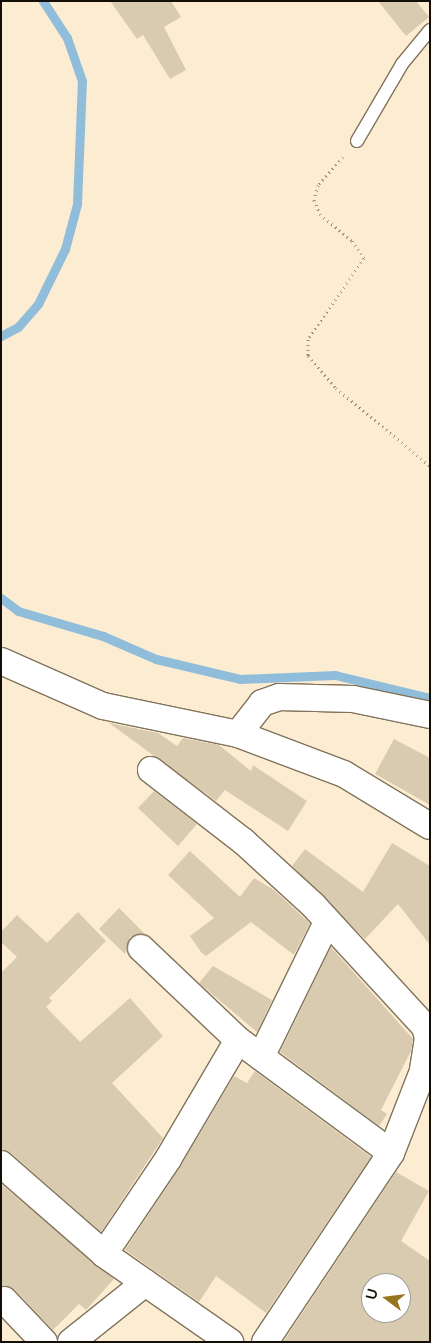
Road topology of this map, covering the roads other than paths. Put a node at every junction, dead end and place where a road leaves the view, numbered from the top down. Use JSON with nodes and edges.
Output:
{"nodes":[{"id":1,"x":430,"y":30,"type":"edge"},
{"id":2,"x":357,"y":140,"type":"road end"},
{"id":3,"x":1,"y":661,"type":"edge"},
{"id":4,"x":430,"y":715,"type":"edge"},
{"id":5,"x":238,"y":734,"type":"junction"},
{"id":6,"x":152,"y":770,"type":"dead end"},
{"id":7,"x":430,"y":826,"type":"edge"},
{"id":8,"x":328,"y":922,"type":"junction"},
{"id":9,"x":141,"y":948,"type":"dead end"},
{"id":10,"x":238,"y":1040,"type":"junction"},
{"id":11,"x":261,"y":1057,"type":"junction"},
{"id":12,"x":392,"y":1153,"type":"junction"},
{"id":13,"x":1,"y":1164,"type":"edge"},
{"id":14,"x":104,"y":1254,"type":"junction"},
{"id":15,"x":145,"y":1284,"type":"junction"},
{"id":16,"x":4,"y":1300,"type":"dead end"},
{"id":17,"x":44,"y":1342,"type":"edge"},
{"id":18,"x":71,"y":1342,"type":"edge"},
{"id":19,"x":230,"y":1342,"type":"edge"},
{"id":20,"x":266,"y":1342,"type":"edge"}],
"edges":[{"from":1,"to":2,"type":"lane"},
{"from":3,"to":5,"type":"street"},
{"from":4,"to":5,"type":"street"},
{"from":5,"to":7,"type":"street"},
{"from":6,"to":8,"type":"street"},
{"from":8,"to":11,"type":"street"},
{"from":8,"to":12,"type":"street"},
{"from":9,"to":10,"type":"street"},
{"from":10,"to":11,"type":"street"},
{"from":10,"to":14,"type":"street"},
{"from":11,"to":12,"type":"street"},
{"from":12,"to":20,"type":"street"},
{"from":13,"to":14,"type":"street"},
{"from":14,"to":15,"type":"street"},
{"from":15,"to":18,"type":"street"},
{"from":15,"to":19,"type":"street"},
{"from":16,"to":17,"type":"street"}]}
